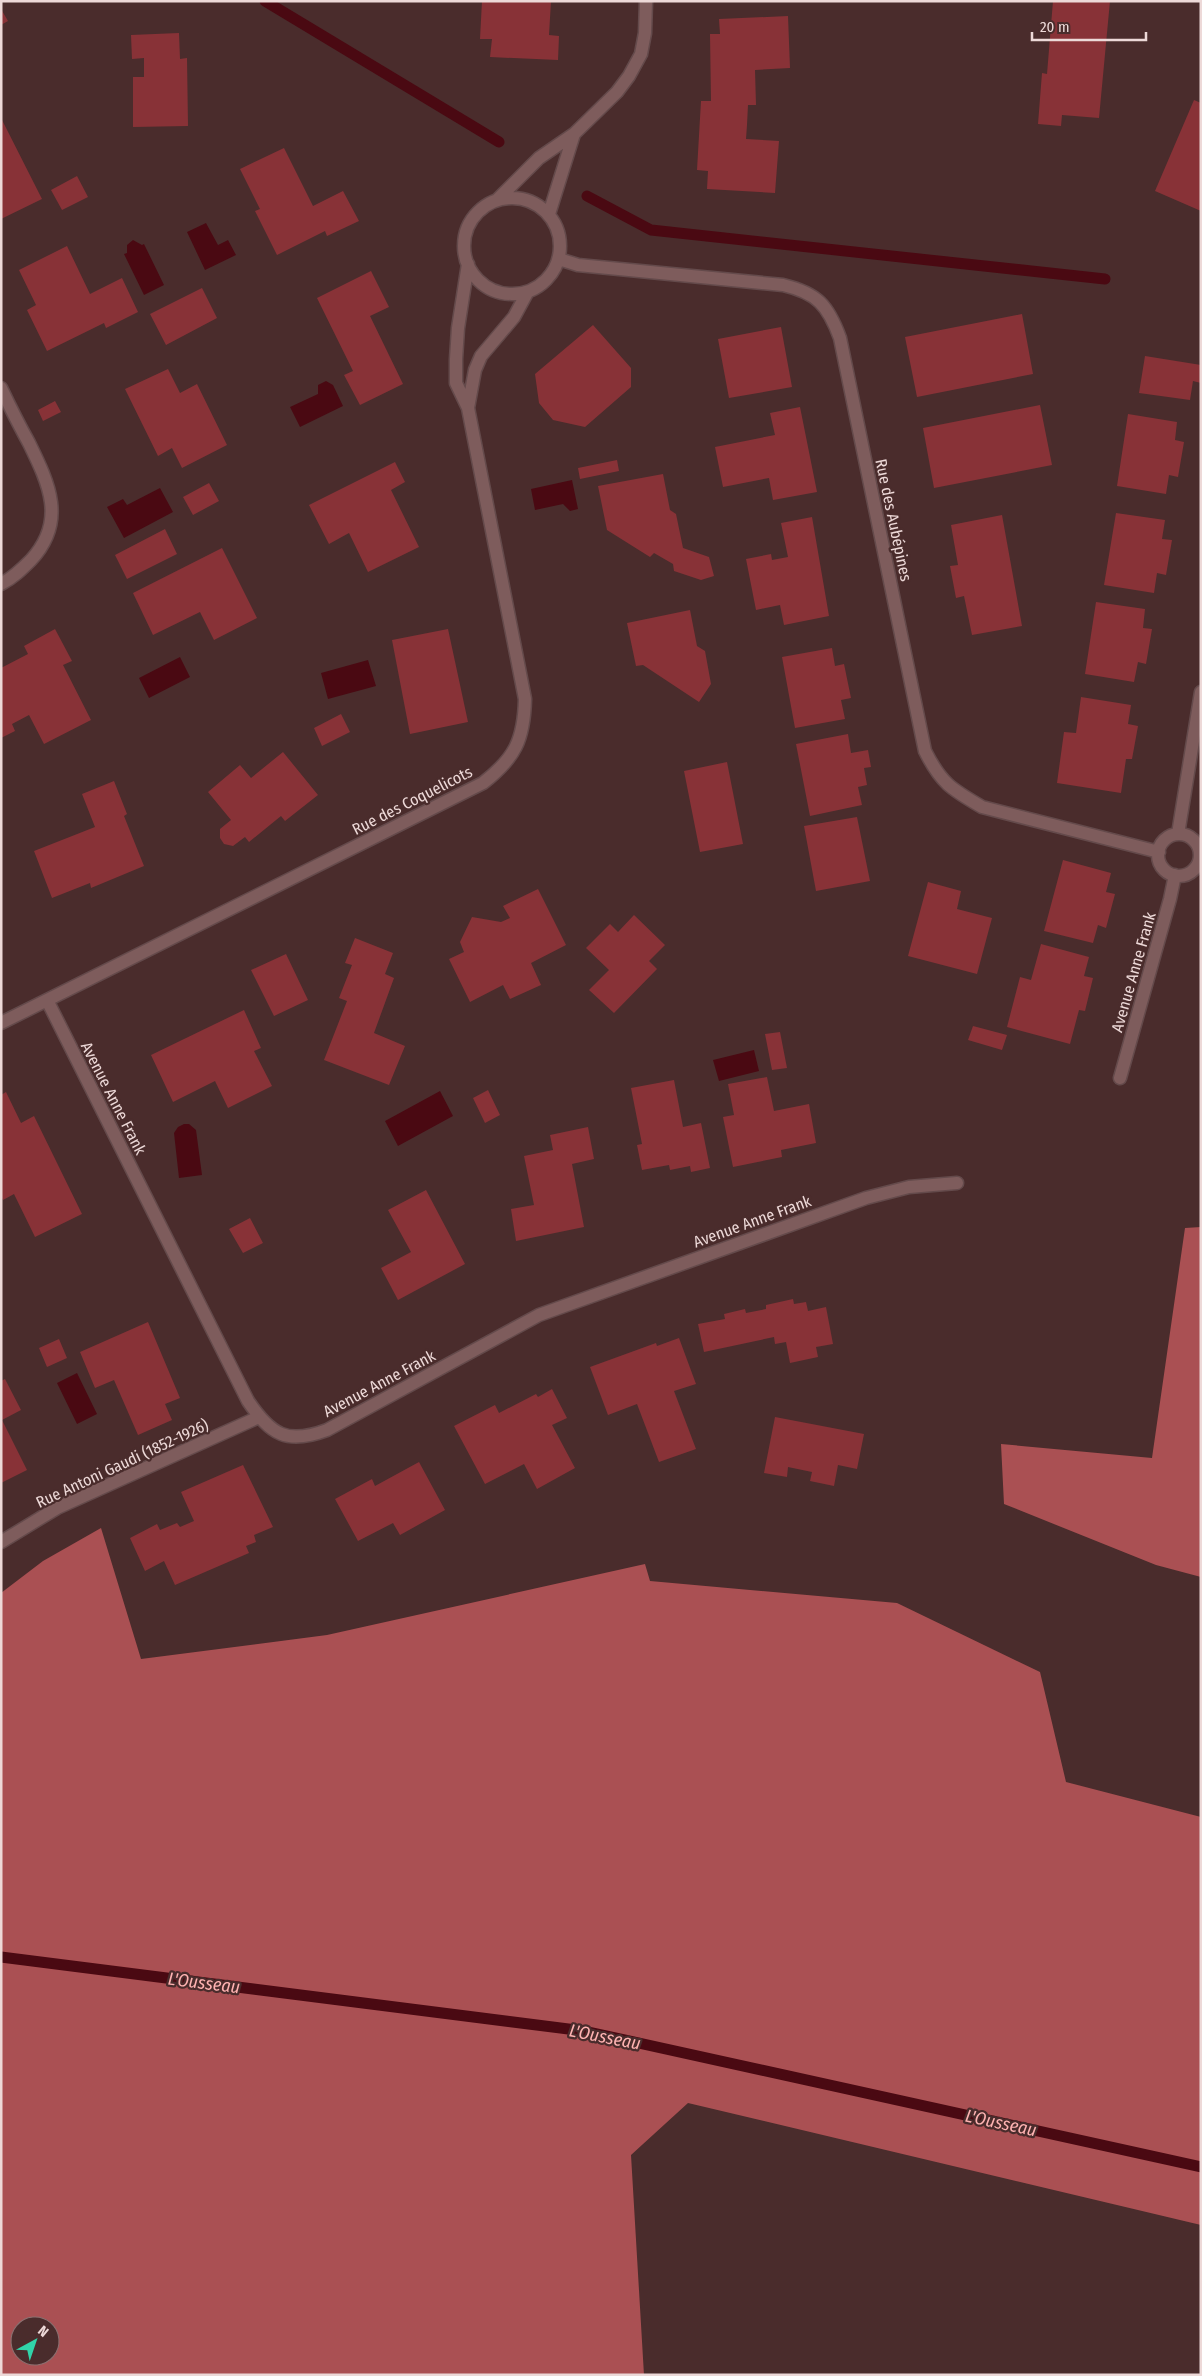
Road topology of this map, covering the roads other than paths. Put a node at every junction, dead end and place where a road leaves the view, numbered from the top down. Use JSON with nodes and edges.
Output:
{"nodes":[{"id":1,"x":646,"y":1,"type":"edge"},
{"id":2,"x":574,"y":134,"type":"junction"},
{"id":3,"x":497,"y":200,"type":"junction"},
{"id":4,"x":549,"y":214,"type":"junction"},
{"id":5,"x":559,"y":258,"type":"junction"},
{"id":6,"x":468,"y":264,"type":"junction"},
{"id":7,"x":527,"y":292,"type":"junction"},
{"id":8,"x":1,"y":388,"type":"edge"},
{"id":9,"x":468,"y":408,"type":"junction"},
{"id":10,"x":1,"y":584,"type":"edge"},
{"id":11,"x":1201,"y":692,"type":"edge"},
{"id":12,"x":1178,"y":834,"type":"junction"},
{"id":13,"x":1159,"y":852,"type":"junction"},
{"id":14,"x":1199,"y":863,"type":"edge"},
{"id":15,"x":1175,"y":875,"type":"junction"},
{"id":16,"x":47,"y":1000,"type":"junction"},
{"id":17,"x":1,"y":1022,"type":"edge"},
{"id":18,"x":1120,"y":1078,"type":"dead end"},
{"id":19,"x":957,"y":1182,"type":"dead end"},
{"id":20,"x":259,"y":1417,"type":"junction"},
{"id":21,"x":1,"y":1542,"type":"edge"}],
"edges":[{"from":1,"to":2,"type":"street","name":"Rue des Coquelicots"},
{"from":2,"to":3,"type":"street","name":"Rue des Coquelicots"},
{"from":2,"to":4,"type":"street","name":"Rue des Coquelicots"},
{"from":3,"to":4,"type":"street"},
{"from":3,"to":6,"type":"street","name":"Rue des Coquelicots"},
{"from":4,"to":5,"type":"street","name":"Rue des Coquelicots"},
{"from":5,"to":7,"type":"street","name":"Rue des Coquelicots"},
{"from":5,"to":13,"type":"street","name":"Rue des Aubépines"},
{"from":6,"to":7,"type":"street","name":"Rue des Coquelicots"},
{"from":6,"to":9,"type":"street","name":"Rue des Coquelicots"},
{"from":7,"to":9,"type":"street","name":"Rue des Coquelicots"},
{"from":8,"to":10,"type":"street"},
{"from":9,"to":16,"type":"street","name":"Rue des Coquelicots"},
{"from":11,"to":12,"type":"street"},
{"from":12,"to":13,"type":"street"},
{"from":12,"to":14,"type":"street"},
{"from":13,"to":15,"type":"street"},
{"from":14,"to":15,"type":"street"},
{"from":15,"to":18,"type":"street","name":"Avenue Anne Frank"},
{"from":16,"to":17,"type":"street","name":"Rue des Coquelicots"},
{"from":16,"to":20,"type":"street","name":"Avenue Anne Frank"},
{"from":19,"to":20,"type":"street","name":"Avenue Anne Frank"},
{"from":20,"to":21,"type":"street","name":"Rue Antoni Gaudi (1852-1926)"}]}
